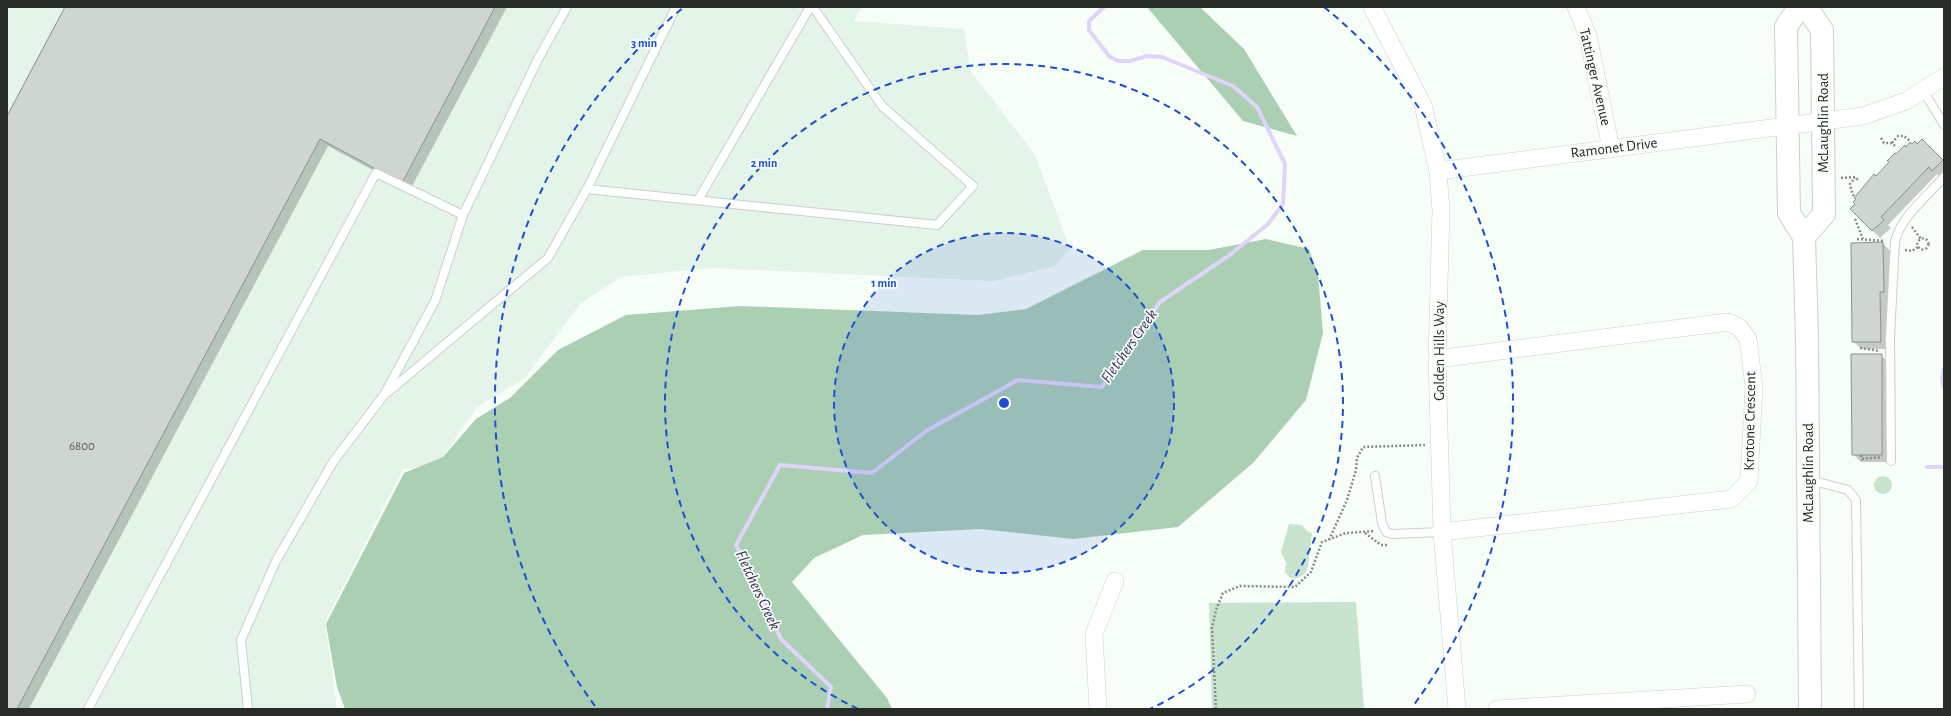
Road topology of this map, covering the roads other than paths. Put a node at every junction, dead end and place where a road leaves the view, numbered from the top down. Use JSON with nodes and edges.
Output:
{"nodes":[{"id":1,"x":567,"y":7,"type":"edge"},
{"id":2,"x":676,"y":7,"type":"edge"},
{"id":3,"x":812,"y":7,"type":"edge"},
{"id":4,"x":1372,"y":7,"type":"edge"},
{"id":5,"x":1576,"y":7,"type":"edge"},
{"id":6,"x":1799,"y":7,"type":"edge"},
{"id":7,"x":1806,"y":7,"type":"edge"},
{"id":8,"x":1944,"y":77,"type":"edge"},
{"id":9,"x":1924,"y":90,"type":"junction"},
{"id":10,"x":1823,"y":122,"type":"junction"},
{"id":11,"x":1944,"y":125,"type":"edge"},
{"id":12,"x":1789,"y":126,"type":"junction"},
{"id":13,"x":1611,"y":149,"type":"junction"},
{"id":14,"x":1438,"y":171,"type":"junction"},
{"id":15,"x":1944,"y":177,"type":"edge"},
{"id":16,"x":587,"y":189,"type":"junction"},
{"id":17,"x":698,"y":200,"type":"junction"},
{"id":18,"x":462,"y":215,"type":"junction"},
{"id":19,"x":1804,"y":237,"type":"junction"},
{"id":20,"x":1437,"y":359,"type":"junction"},
{"id":21,"x":384,"y":395,"type":"junction"},
{"id":22,"x":1892,"y":459,"type":"road end"},
{"id":23,"x":1375,"y":476,"type":"dead end"},
{"id":24,"x":1807,"y":479,"type":"junction"},
{"id":25,"x":1442,"y":532,"type":"junction"},
{"id":26,"x":1115,"y":582,"type":"dead end"},
{"id":27,"x":1747,"y":694,"type":"dead end"},
{"id":28,"x":88,"y":709,"type":"edge"},
{"id":29,"x":248,"y":709,"type":"edge"},
{"id":30,"x":1098,"y":709,"type":"edge"},
{"id":31,"x":1457,"y":709,"type":"edge"},
{"id":32,"x":1496,"y":709,"type":"edge"},
{"id":33,"x":1810,"y":709,"type":"edge"},
{"id":34,"x":1859,"y":709,"type":"edge"}],
"edges":[{"from":1,"to":18,"type":"lane"},
{"from":2,"to":16,"type":"lane"},
{"from":3,"to":17,"type":"lane"},
{"from":3,"to":17,"type":"lane"},
{"from":4,"to":14,"type":"street","name":"Golden Hills Way"},
{"from":5,"to":13,"type":"street","name":"Tattinger Avenue"},
{"from":6,"to":12,"type":"street"},
{"from":7,"to":10,"type":"street","name":"McLaughlin Road"},
{"from":8,"to":9,"type":"street","name":"Ramonet Drive"},
{"from":9,"to":10,"type":"street","name":"Ramonet Drive"},
{"from":9,"to":11,"type":"lane"},
{"from":10,"to":12,"type":"street","name":"Ramonet Drive"},
{"from":10,"to":19,"type":"street","name":"McLaughlin Road"},
{"from":12,"to":13,"type":"street","name":"Ramonet Drive"},
{"from":12,"to":19,"type":"street"},
{"from":13,"to":14,"type":"street","name":"Ramonet Drive"},
{"from":14,"to":20,"type":"street","name":"Golden Hills Way"},
{"from":15,"to":22,"type":"lane"},
{"from":16,"to":17,"type":"lane"},
{"from":16,"to":21,"type":"lane"},
{"from":18,"to":21,"type":"lane"},
{"from":18,"to":28,"type":"lane"},
{"from":19,"to":24,"type":"street","name":"McLaughlin Road"},
{"from":20,"to":25,"type":"street","name":"Golden Hills Way"},
{"from":20,"to":25,"type":"street","name":"Krotone Crescent"},
{"from":21,"to":29,"type":"lane"},
{"from":23,"to":25,"type":"lane"},
{"from":24,"to":33,"type":"street","name":"McLaughlin Road"},
{"from":24,"to":34,"type":"lane"},
{"from":25,"to":31,"type":"street","name":"Golden Hills Way"},
{"from":26,"to":30,"type":"street"},
{"from":27,"to":32,"type":"street"}]}
